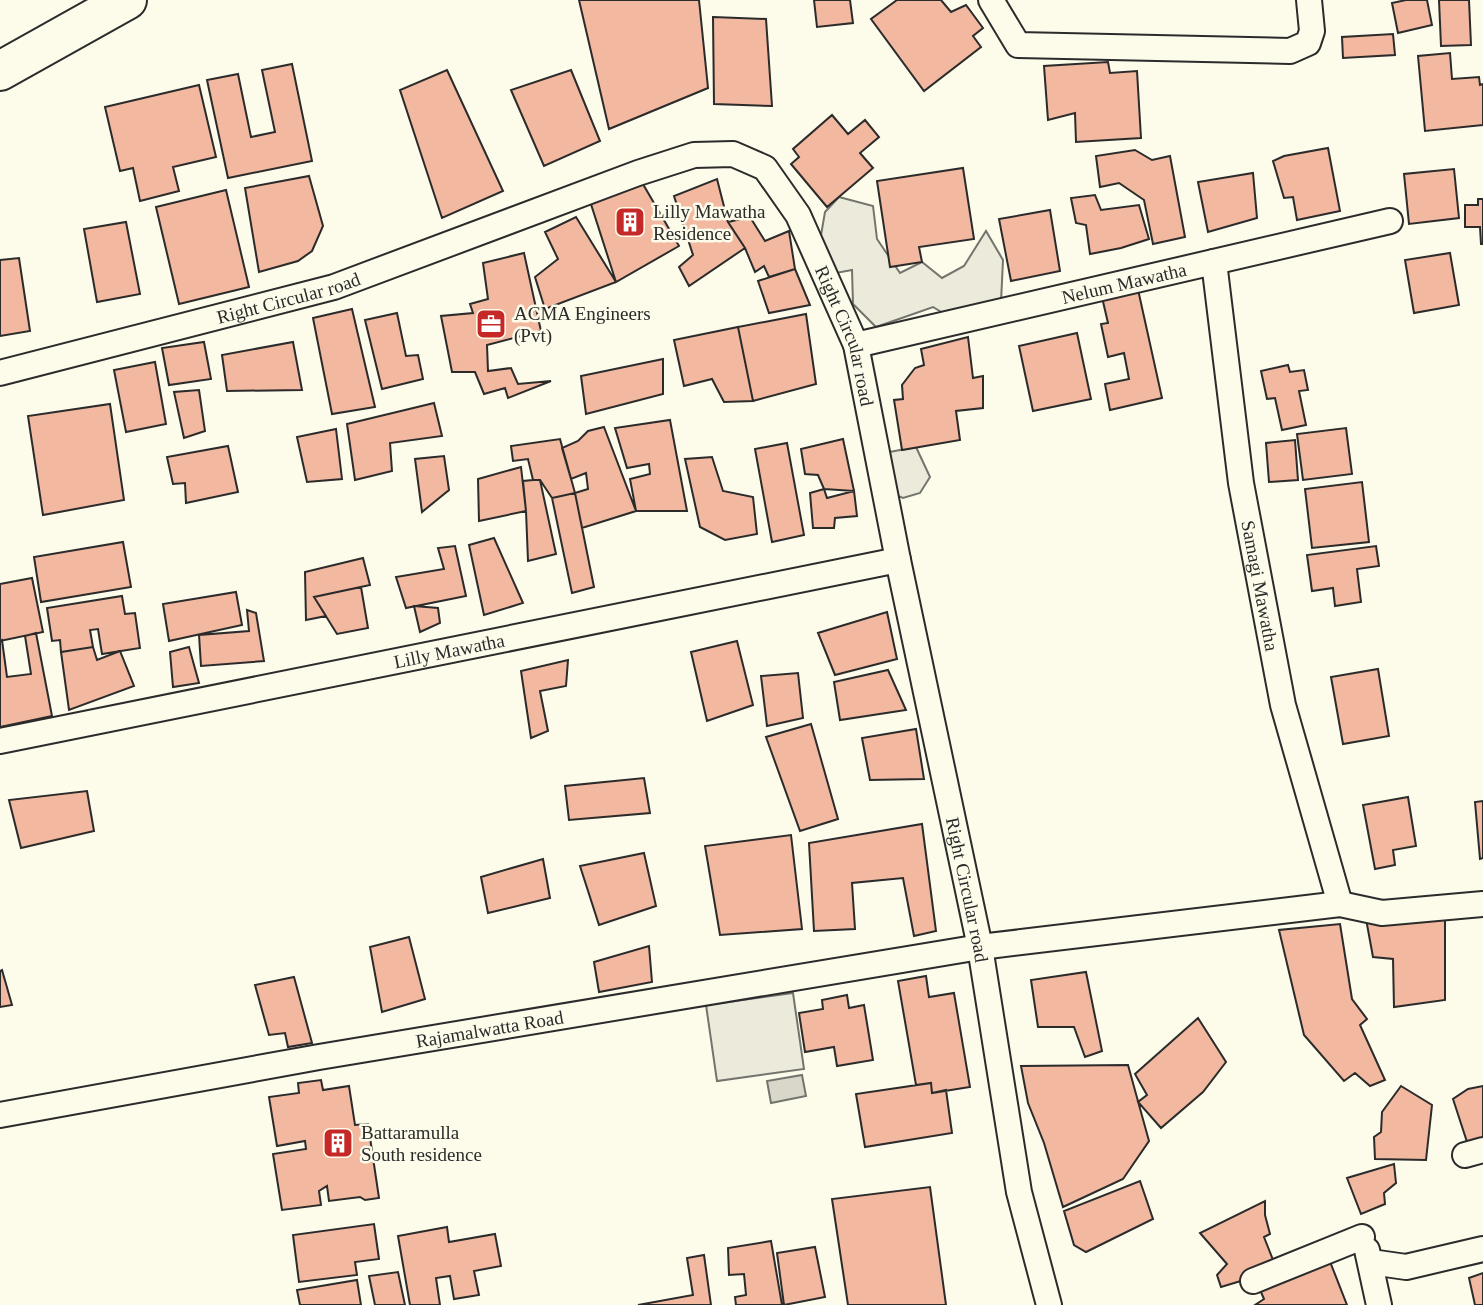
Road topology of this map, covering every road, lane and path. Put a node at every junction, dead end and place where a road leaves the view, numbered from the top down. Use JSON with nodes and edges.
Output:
{"nodes":[{"id":1,"x":127,"y":0,"type":"edge"},
{"id":2,"x":990,"y":0,"type":"edge"},
{"id":3,"x":1309,"y":0,"type":"edge"},
{"id":4,"x":0,"y":71,"type":"edge"},
{"id":5,"x":1390,"y":221,"type":"dead end"},
{"id":6,"x":1214,"y":262,"type":"junction"},
{"id":7,"x":856,"y":345,"type":"junction"},
{"id":8,"x":0,"y":373,"type":"edge"},
{"id":9,"x":898,"y":560,"type":"junction"},
{"id":10,"x":0,"y":741,"type":"edge"},
{"id":11,"x":1340,"y":904,"type":"junction"},
{"id":12,"x":1483,"y":904,"type":"edge"},
{"id":13,"x":981,"y":947,"type":"junction"},
{"id":14,"x":0,"y":1115,"type":"edge"},
{"id":15,"x":1483,"y":1249,"type":"edge"},
{"id":16,"x":1371,"y":1262,"type":"junction"},
{"id":17,"x":1253,"y":1281,"type":"dead end"},
{"id":18,"x":1049,"y":1305,"type":"edge"},
{"id":19,"x":1379,"y":1305,"type":"edge"}],
"edges":[{"from":1,"to":4,"type":"main road"},
{"from":2,"to":3,"type":"street"},
{"from":5,"to":6,"type":"street","name":"Nelum Mawatha"},
{"from":6,"to":7,"type":"street","name":"Nelum Mawatha"},
{"from":6,"to":11,"type":"street","name":"Samagi Mawatha"},
{"from":7,"to":8,"type":"street","name":"Right Circular road"},
{"from":7,"to":9,"type":"street","name":"Right Circular road"},
{"from":9,"to":10,"type":"street","name":"Lilly Mawatha"},
{"from":9,"to":13,"type":"street","name":"Right Circular road"},
{"from":11,"to":12,"type":"street","name":"Rajamalwatta Road"},
{"from":11,"to":13,"type":"street","name":"Rajamalwatta Road"},
{"from":13,"to":14,"type":"street","name":"Rajamalwatta Road"},
{"from":13,"to":18,"type":"street","name":"Right Circular road"},
{"from":15,"to":16,"type":"street"},
{"from":16,"to":17,"type":"street"},
{"from":16,"to":19,"type":"street"}]}
